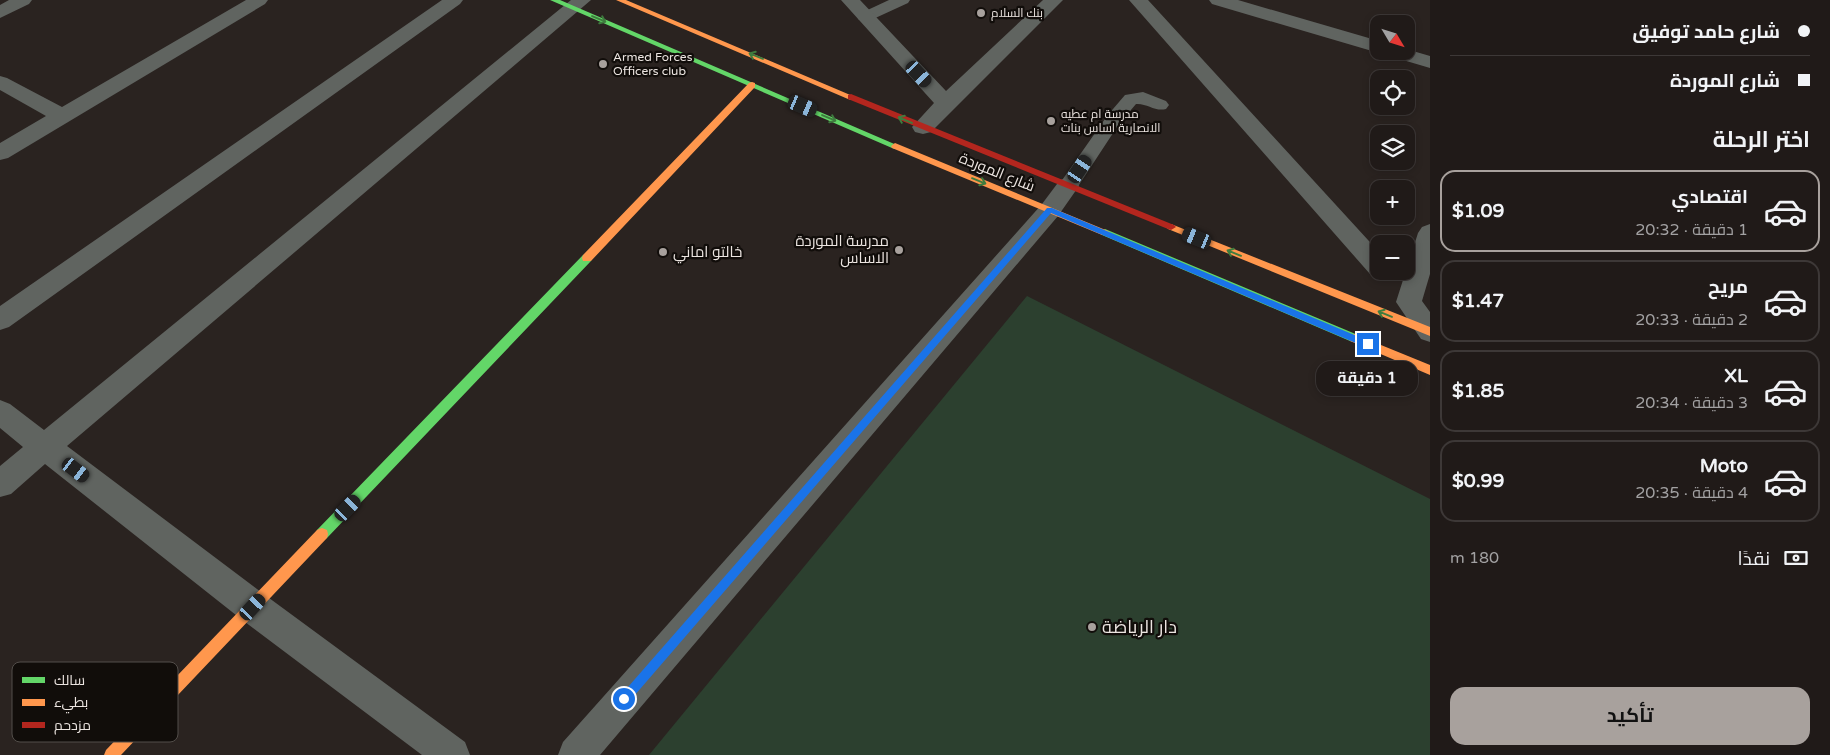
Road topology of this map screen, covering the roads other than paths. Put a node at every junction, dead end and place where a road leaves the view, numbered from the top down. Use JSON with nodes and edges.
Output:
{"nodes":[{"id":1,"x":23,"y":0,"type":"edge"},
{"id":2,"x":259,"y":0,"type":"edge"},
{"id":3,"x":454,"y":0,"type":"edge"},
{"id":4,"x":620,"y":0,"type":"edge"},
{"id":5,"x":850,"y":0,"type":"edge"},
{"id":6,"x":902,"y":0,"type":"edge"},
{"id":7,"x":1054,"y":0,"type":"edge"},
{"id":8,"x":1138,"y":0,"type":"edge"},
{"id":9,"x":1218,"y":0,"type":"edge"},
{"id":10,"x":569,"y":2,"type":"edge"},
{"id":11,"x":0,"y":12,"type":"edge"},
{"id":12,"x":865,"y":17,"type":"junction"},
{"id":13,"x":1370,"y":44,"type":"edge"},
{"id":14,"x":1415,"y":58,"type":"edge"},
{"id":15,"x":1430,"y":62,"type":"edge"},
{"id":16,"x":0,"y":82,"type":"edge"},
{"id":17,"x":752,"y":85,"type":"junction"},
{"id":18,"x":946,"y":103,"type":"junction"},
{"id":19,"x":1160,"y":105,"type":"dead end"},
{"id":20,"x":62,"y":116,"type":"junction"},
{"id":21,"x":923,"y":127,"type":"junction"},
{"id":22,"x":0,"y":153,"type":"edge"},
{"id":23,"x":1068,"y":186,"type":"junction"},
{"id":24,"x":1050,"y":210,"type":"junction"},
{"id":25,"x":1430,"y":233,"type":"edge"},
{"id":26,"x":1370,"y":258,"type":"edge"},
{"id":27,"x":1390,"y":280,"type":"edge"},
{"id":28,"x":1409,"y":302,"type":"junction"},
{"id":29,"x":0,"y":320,"type":"edge"},
{"id":30,"x":1430,"y":333,"type":"edge"},
{"id":31,"x":1426,"y":369,"type":"edge"},
{"id":32,"x":0,"y":412,"type":"edge"},
{"id":33,"x":46,"y":447,"type":"junction"},
{"id":34,"x":0,"y":484,"type":"edge"},
{"id":35,"x":253,"y":607,"type":"junction"},
{"id":36,"x":178,"y":685,"type":"edge"},
{"id":37,"x":123,"y":742,"type":"edge"},
{"id":38,"x":111,"y":755,"type":"edge"},
{"id":39,"x":452,"y":755,"type":"edge"},
{"id":40,"x":576,"y":755,"type":"edge"}],
"edges":[{"from":1,"to":11,"type":"street"},
{"from":2,"to":20,"type":"street"},
{"from":3,"to":29,"type":"street"},
{"from":21,"to":4,"type":"main road","name":"شارع الموردة","one_way":true},
{"from":5,"to":12,"type":"street"},
{"from":6,"to":12,"type":"lane"},
{"from":7,"to":18,"type":"street"},
{"from":8,"to":26,"type":"street"},
{"from":9,"to":13,"type":"street"},
{"from":10,"to":17,"type":"main road","name":"شارع الموردة","one_way":true},
{"from":10,"to":33,"type":"street"},
{"from":12,"to":18,"type":"street"},
{"from":14,"to":15,"type":"street"},
{"from":16,"to":20,"type":"street"},
{"from":17,"to":24,"type":"main road","name":"شارع الموردة","one_way":true},
{"from":17,"to":35,"type":"main road"},
{"from":18,"to":21,"type":"street"},
{"from":19,"to":23,"type":"lane"},
{"from":20,"to":22,"type":"street"},
{"from":21,"to":23,"type":"main road","name":"شارع الموردة"},
{"from":23,"to":24,"type":"street"},
{"from":30,"to":23,"type":"main road","name":"شارع الموردة","one_way":true},
{"from":24,"to":31,"type":"main road","name":"شارع الموردة"},
{"from":24,"to":40,"type":"street"},
{"from":25,"to":28,"type":"street"},
{"from":27,"to":28,"type":"street"},
{"from":28,"to":30,"type":"street"},
{"from":30,"to":31,"type":"street"},
{"from":32,"to":33,"type":"street"},
{"from":33,"to":34,"type":"street"},
{"from":33,"to":35,"type":"street"},
{"from":35,"to":36,"type":"main road"},
{"from":35,"to":39,"type":"street"},
{"from":37,"to":38,"type":"main road"}]}
